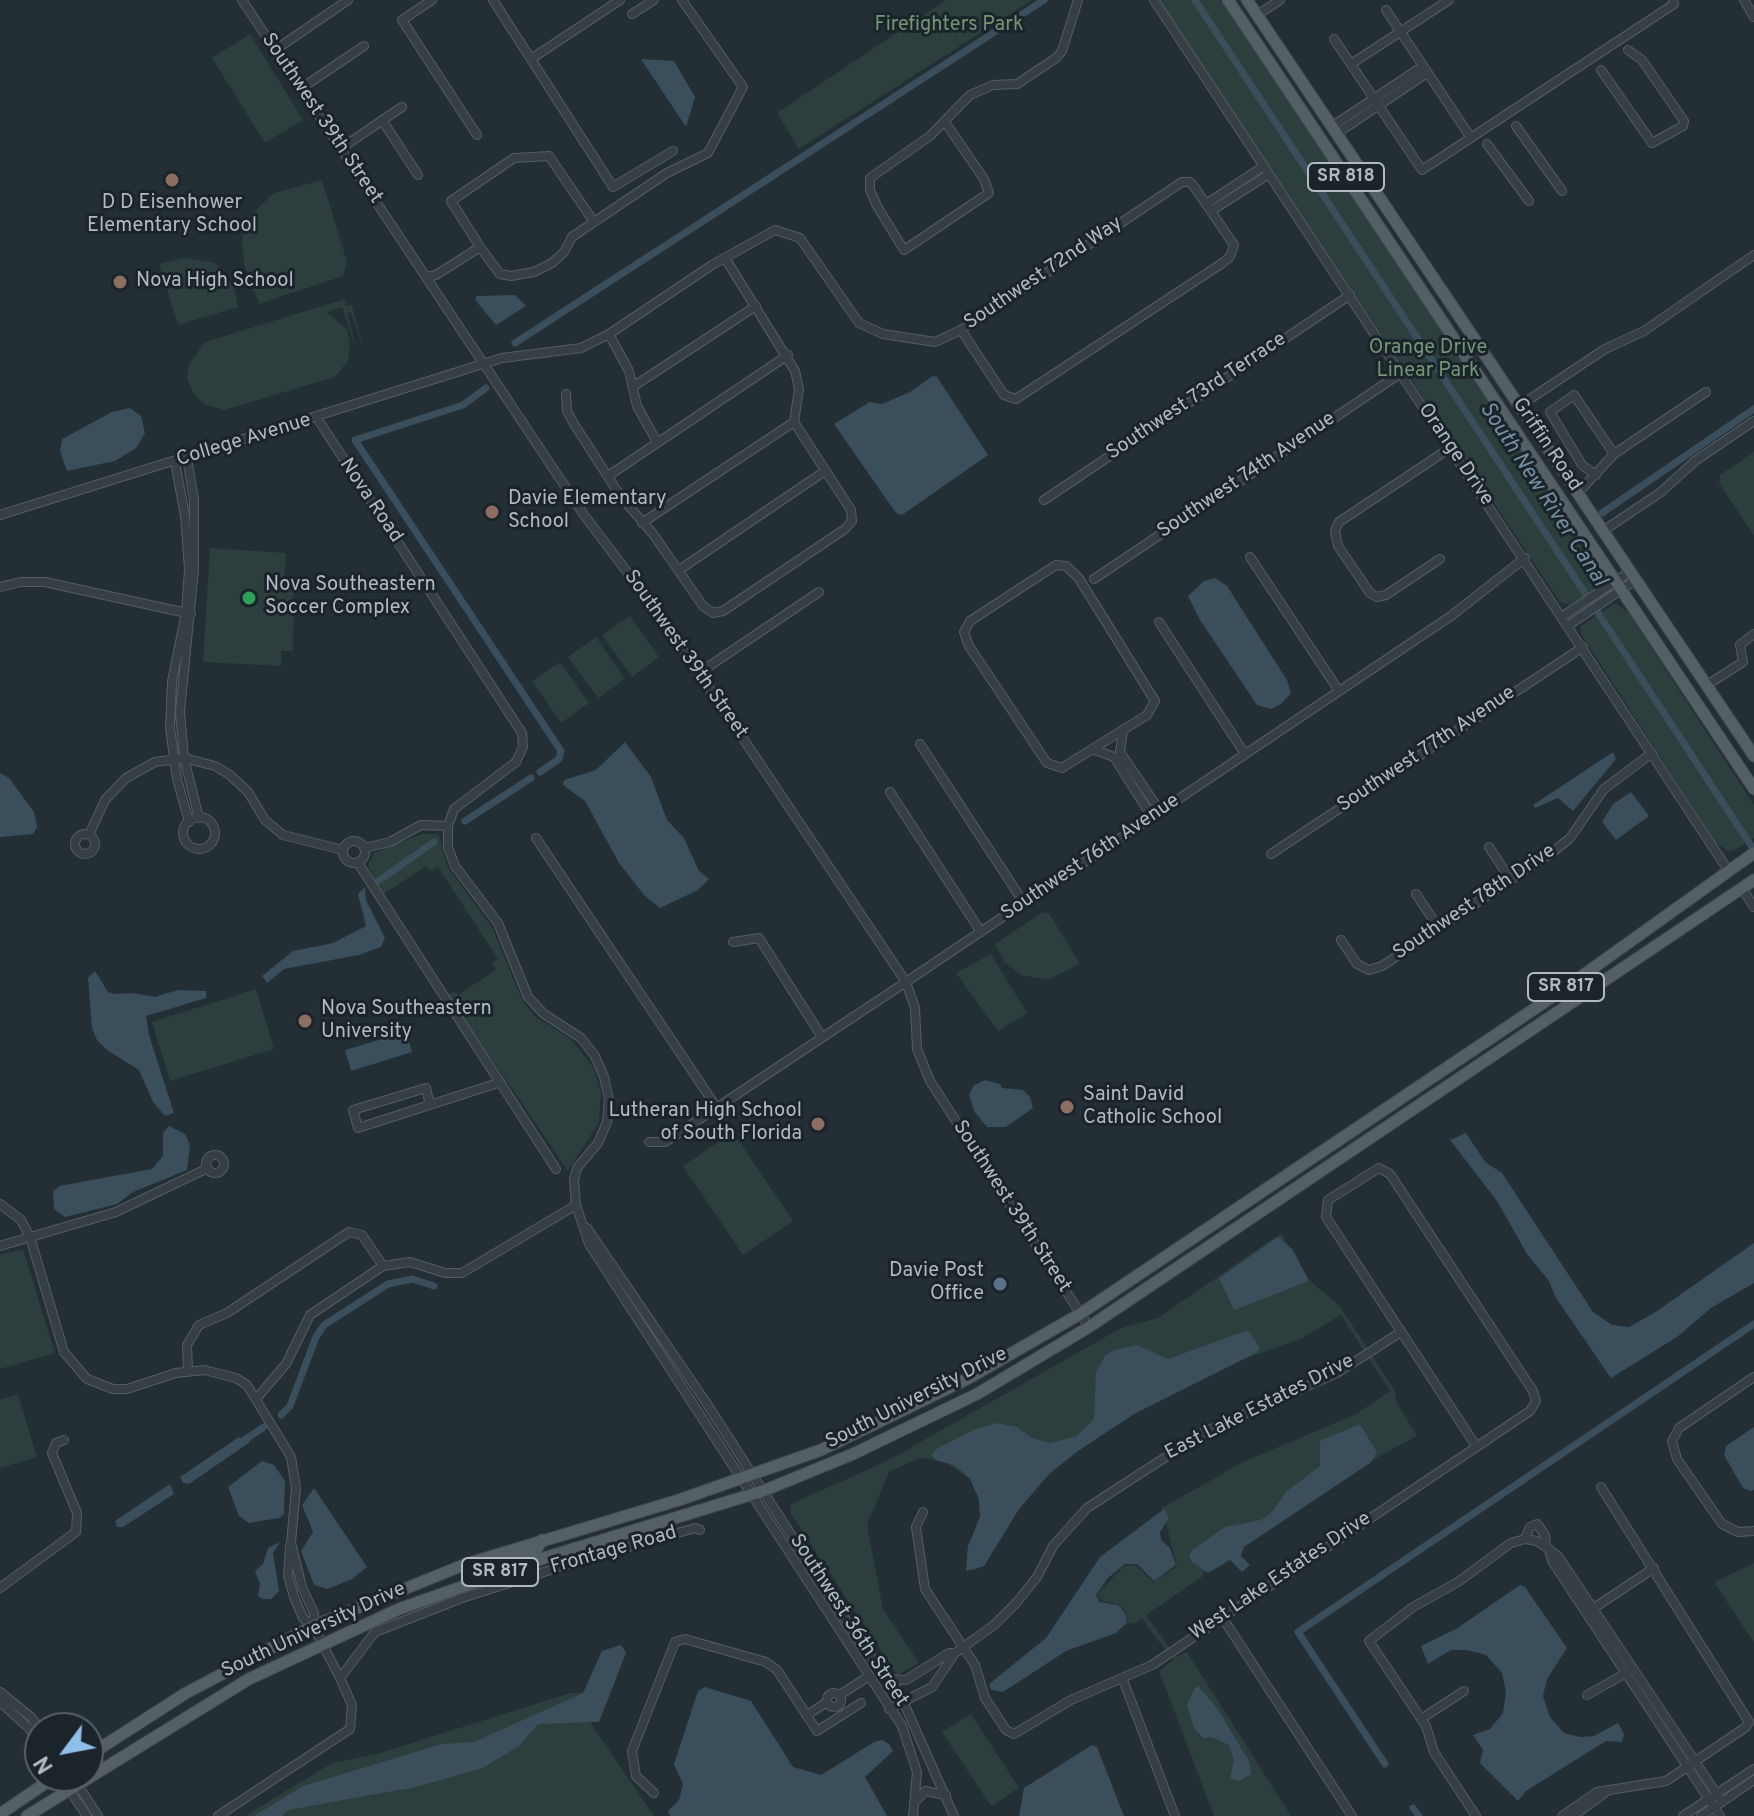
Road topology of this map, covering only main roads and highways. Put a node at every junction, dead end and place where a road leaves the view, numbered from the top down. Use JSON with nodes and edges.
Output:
{"nodes":[{"id":1,"x":1228,"y":0,"type":"edge"},
{"id":2,"x":1247,"y":0,"type":"edge"},
{"id":3,"x":1495,"y":401,"type":"junction"},
{"id":4,"x":1518,"y":407,"type":"junction"},
{"id":5,"x":1510,"y":423,"type":"junction"},
{"id":6,"x":1530,"y":425,"type":"junction"},
{"id":7,"x":1754,"y":756,"type":"edge"},
{"id":8,"x":1754,"y":789,"type":"edge"},
{"id":9,"x":1749,"y":856,"type":"edge"},
{"id":10,"x":1754,"y":880,"type":"edge"},
{"id":11,"x":1385,"y":1109,"type":"junction"},
{"id":12,"x":1395,"y":1123,"type":"junction"},
{"id":13,"x":1263,"y":1191,"type":"junction"},
{"id":14,"x":1273,"y":1205,"type":"junction"},
{"id":15,"x":925,"y":1400,"type":"junction"},
{"id":16,"x":853,"y":1454,"type":"junction"},
{"id":17,"x":542,"y":1540,"type":"junction"},
{"id":18,"x":463,"y":1584,"type":"junction"},
{"id":19,"x":104,"y":1746,"type":"edge"},
{"id":20,"x":104,"y":1764,"type":"edge"},
{"id":21,"x":34,"y":1792,"type":"edge"},
{"id":22,"x":60,"y":1792,"type":"edge"},
{"id":23,"x":0,"y":1814,"type":"edge"},
{"id":24,"x":27,"y":1816,"type":"edge"}],
"edges":[{"from":1,"to":3,"type":"main road","name":"Griffin Road","number":"SR 818"},
{"from":2,"to":4,"type":"main road","name":"Griffin Road","number":"SR 818"},
{"from":3,"to":4,"type":"main road"},
{"from":3,"to":5,"type":"main road","name":"Griffin Road","number":"SR 818"},
{"from":4,"to":6,"type":"main road","name":"Griffin Road","number":"SR 818"},
{"from":5,"to":6,"type":"main road"},
{"from":5,"to":8,"type":"main road","name":"Griffin Road","number":"SR 818"},
{"from":6,"to":7,"type":"main road","name":"Griffin Road","number":"SR 818"},
{"from":9,"to":11,"type":"main road","name":"South University Drive","number":"SR 817"},
{"from":10,"to":12,"type":"main road","name":"South University Drive","number":"SR 817"},
{"from":11,"to":12,"type":"main road"},
{"from":11,"to":13,"type":"main road","name":"South University Drive","number":"SR 817"},
{"from":12,"to":14,"type":"main road","name":"South University Drive","number":"SR 817"},
{"from":13,"to":14,"type":"main road"},
{"from":13,"to":15,"type":"main road","name":"South University Drive","number":"SR 817"},
{"from":14,"to":16,"type":"main road","name":"South University Drive","number":"SR 817"},
{"from":15,"to":16,"type":"main road"},
{"from":15,"to":17,"type":"main road","name":"South University Drive","number":"SR 817"},
{"from":16,"to":18,"type":"main road","name":"South University Drive","number":"SR 817"},
{"from":17,"to":18,"type":"main road"},
{"from":17,"to":19,"type":"main road","name":"South University Drive","number":"SR 817"},
{"from":18,"to":20,"type":"main road","name":"South University Drive","number":"SR 817"},
{"from":21,"to":23,"type":"main road"},
{"from":22,"to":24,"type":"main road","name":"South University Drive","number":"SR 817"}]}
